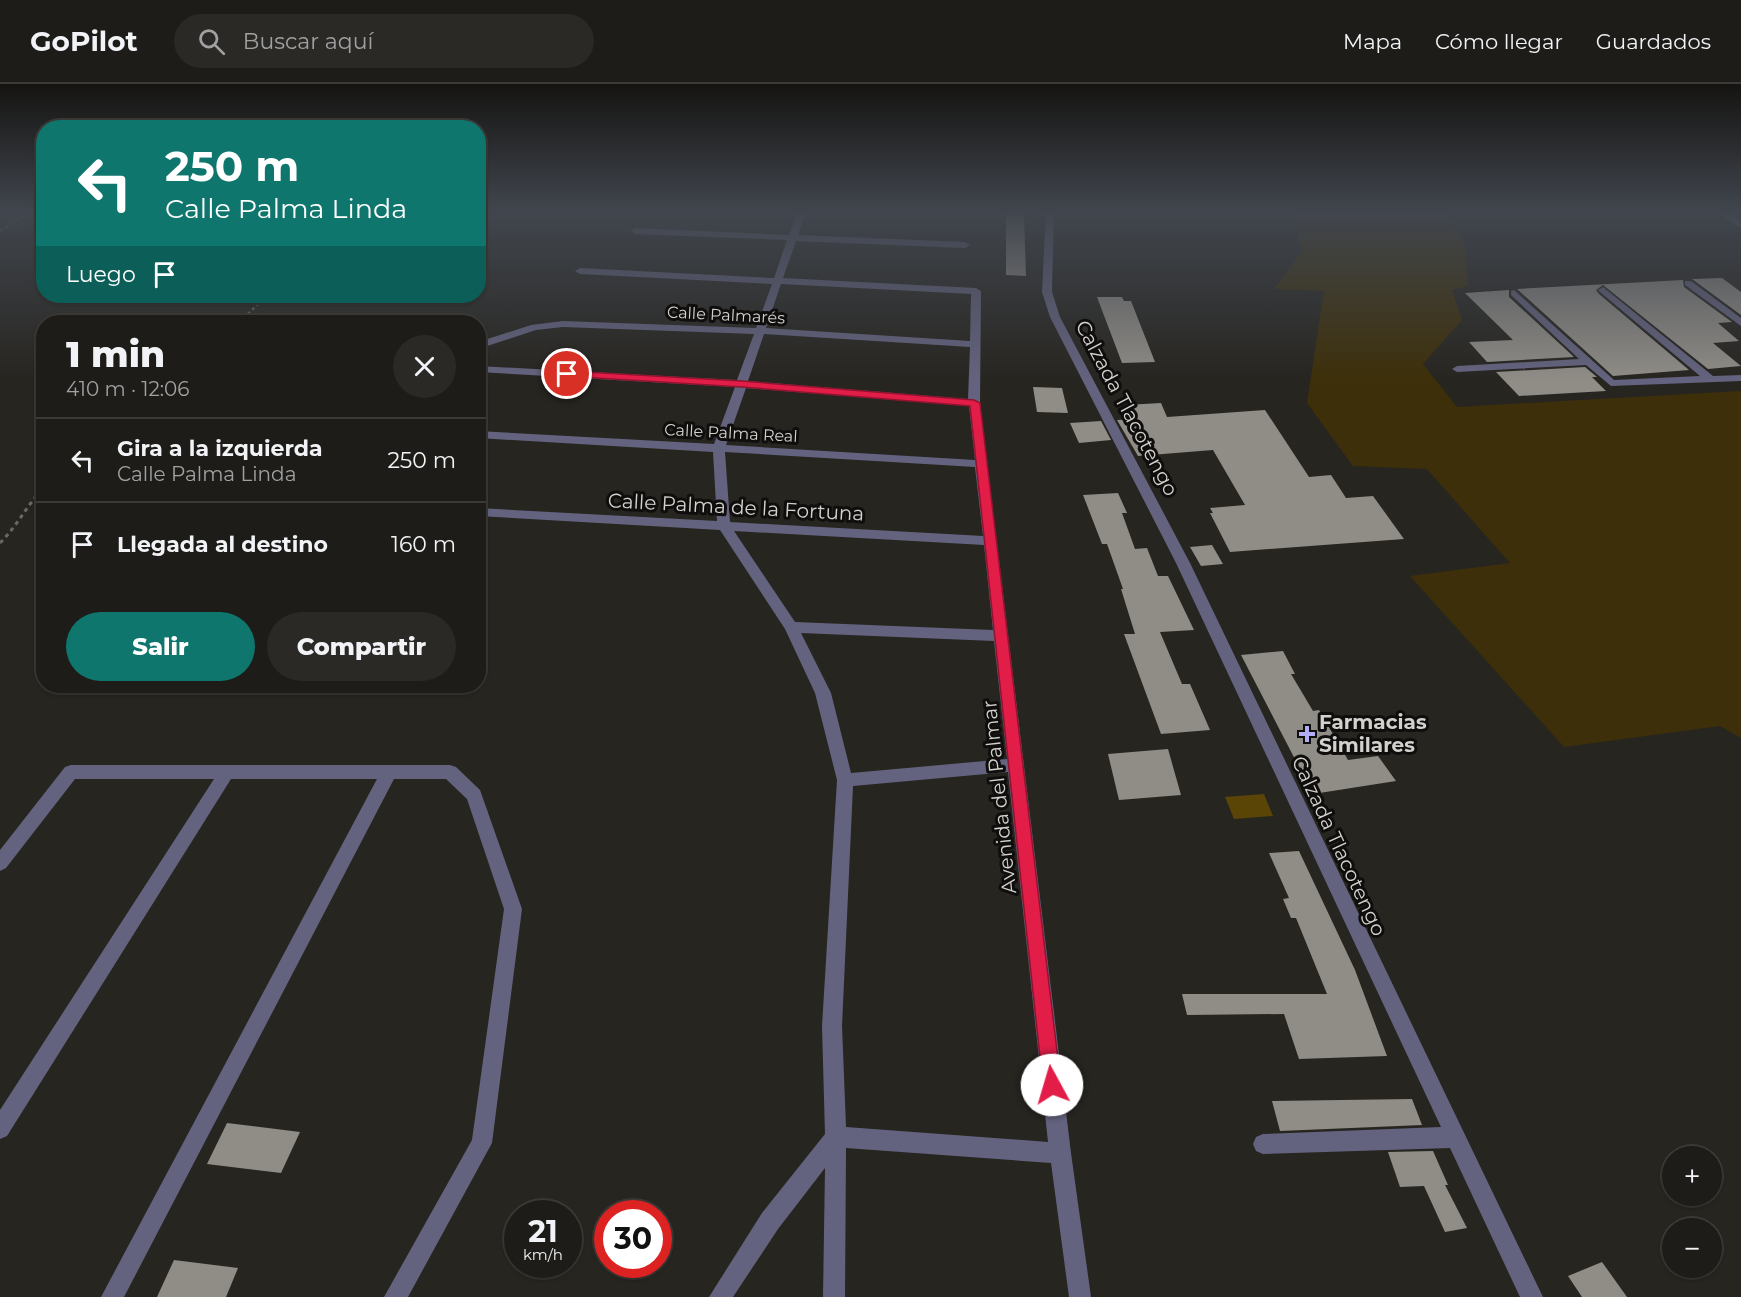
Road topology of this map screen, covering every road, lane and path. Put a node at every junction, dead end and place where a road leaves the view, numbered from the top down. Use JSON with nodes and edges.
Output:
{"nodes":[{"id":1,"x":784,"y":268,"type":"edge"},
{"id":2,"x":1048,"y":268,"type":"edge"},
{"id":3,"x":580,"y":271,"type":"dead end"},
{"id":4,"x":780,"y":280,"type":"junction"},
{"id":5,"x":1688,"y":283,"type":"dead end"},
{"id":6,"x":1603,"y":290,"type":"dead end"},
{"id":7,"x":1514,"y":293,"type":"dead end"},
{"id":8,"x":259,"y":303,"type":"edge"},
{"id":9,"x":247,"y":315,"type":"edge"},
{"id":10,"x":1741,"y":323,"type":"edge"},
{"id":11,"x":761,"y":331,"type":"junction"},
{"id":12,"x":486,"y":343,"type":"edge"},
{"id":13,"x":975,"y":344,"type":"junction"},
{"id":14,"x":1588,"y":362,"type":"junction"},
{"id":15,"x":486,"y":369,"type":"edge"},
{"id":16,"x":1457,"y":369,"type":"dead end"},
{"id":17,"x":1709,"y":378,"type":"junction"},
{"id":18,"x":1740,"y":379,"type":"edge"},
{"id":19,"x":742,"y":384,"type":"junction"},
{"id":20,"x":974,"y":403,"type":"junction"},
{"id":21,"x":486,"y":434,"type":"edge"},
{"id":22,"x":719,"y":448,"type":"junction"},
{"id":23,"x":982,"y":464,"type":"junction"},
{"id":24,"x":36,"y":496,"type":"edge"},
{"id":25,"x":486,"y":512,"type":"edge"},
{"id":26,"x":724,"y":526,"type":"junction"},
{"id":27,"x":991,"y":541,"type":"junction"},
{"id":28,"x":0,"y":543,"type":"edge"},
{"id":29,"x":791,"y":627,"type":"junction"},
{"id":30,"x":1002,"y":636,"type":"junction"},
{"id":31,"x":1017,"y":765,"type":"junction"},
{"id":32,"x":227,"y":772,"type":"junction"},
{"id":33,"x":389,"y":772,"type":"junction"},
{"id":34,"x":844,"y":780,"type":"junction"},
{"id":35,"x":0,"y":863,"type":"edge"},
{"id":36,"x":0,"y":1129,"type":"edge"},
{"id":37,"x":836,"y":1137,"type":"junction"},
{"id":38,"x":1454,"y":1137,"type":"junction"},
{"id":39,"x":1263,"y":1144,"type":"dead end"},
{"id":40,"x":1060,"y":1153,"type":"junction"},
{"id":41,"x":112,"y":1297,"type":"edge"},
{"id":42,"x":395,"y":1297,"type":"edge"},
{"id":43,"x":720,"y":1297,"type":"edge"},
{"id":44,"x":834,"y":1297,"type":"edge"},
{"id":45,"x":1080,"y":1297,"type":"edge"},
{"id":46,"x":1532,"y":1297,"type":"edge"}],
"edges":[{"from":1,"to":4,"type":"street"},
{"from":2,"to":38,"type":"street","name":"Calzada Tlacotengo"},
{"from":3,"to":4,"type":"street"},
{"from":4,"to":11,"type":"street"},
{"from":4,"to":13,"type":"street","name":"Avenida del Palmar"},
{"from":5,"to":10,"type":"street"},
{"from":6,"to":17,"type":"street"},
{"from":7,"to":14,"type":"street"},
{"from":8,"to":9,"type":"path"},
{"from":11,"to":12,"type":"street","name":"Calle Palmarés"},
{"from":11,"to":13,"type":"street","name":"Calle Palmarés"},
{"from":11,"to":19,"type":"street"},
{"from":13,"to":20,"type":"street","name":"Avenida del Palmar"},
{"from":14,"to":16,"type":"street"},
{"from":14,"to":17,"type":"street"},
{"from":15,"to":19,"type":"street"},
{"from":17,"to":18,"type":"street"},
{"from":19,"to":20,"type":"street"},
{"from":19,"to":22,"type":"street"},
{"from":20,"to":23,"type":"street","name":"Avenida del Palmar"},
{"from":21,"to":22,"type":"street","name":"Calle Palma Real"},
{"from":22,"to":23,"type":"street","name":"Calle Palma Real"},
{"from":22,"to":26,"type":"street"},
{"from":23,"to":27,"type":"street","name":"Avenida del Palmar"},
{"from":24,"to":28,"type":"path"},
{"from":25,"to":26,"type":"street","name":"Calle Palma de la Fortuna"},
{"from":26,"to":27,"type":"street","name":"Calle Palma de la Fortuna"},
{"from":26,"to":29,"type":"street"},
{"from":27,"to":30,"type":"street","name":"Avenida del Palmar"},
{"from":29,"to":30,"type":"street"},
{"from":29,"to":34,"type":"street"},
{"from":30,"to":31,"type":"street","name":"Avenida del Palmar"},
{"from":31,"to":34,"type":"street"},
{"from":31,"to":40,"type":"street","name":"Avenida del Palmar"},
{"from":32,"to":33,"type":"street"},
{"from":32,"to":35,"type":"street"},
{"from":32,"to":36,"type":"street"},
{"from":33,"to":41,"type":"street"},
{"from":33,"to":42,"type":"street"},
{"from":34,"to":37,"type":"street"},
{"from":37,"to":40,"type":"street"},
{"from":37,"to":43,"type":"street"},
{"from":37,"to":44,"type":"street"},
{"from":38,"to":39,"type":"street"},
{"from":38,"to":46,"type":"street","name":"Calzada Tlacotengo"},
{"from":40,"to":45,"type":"street","name":"Avenida del Palmar"}]}
